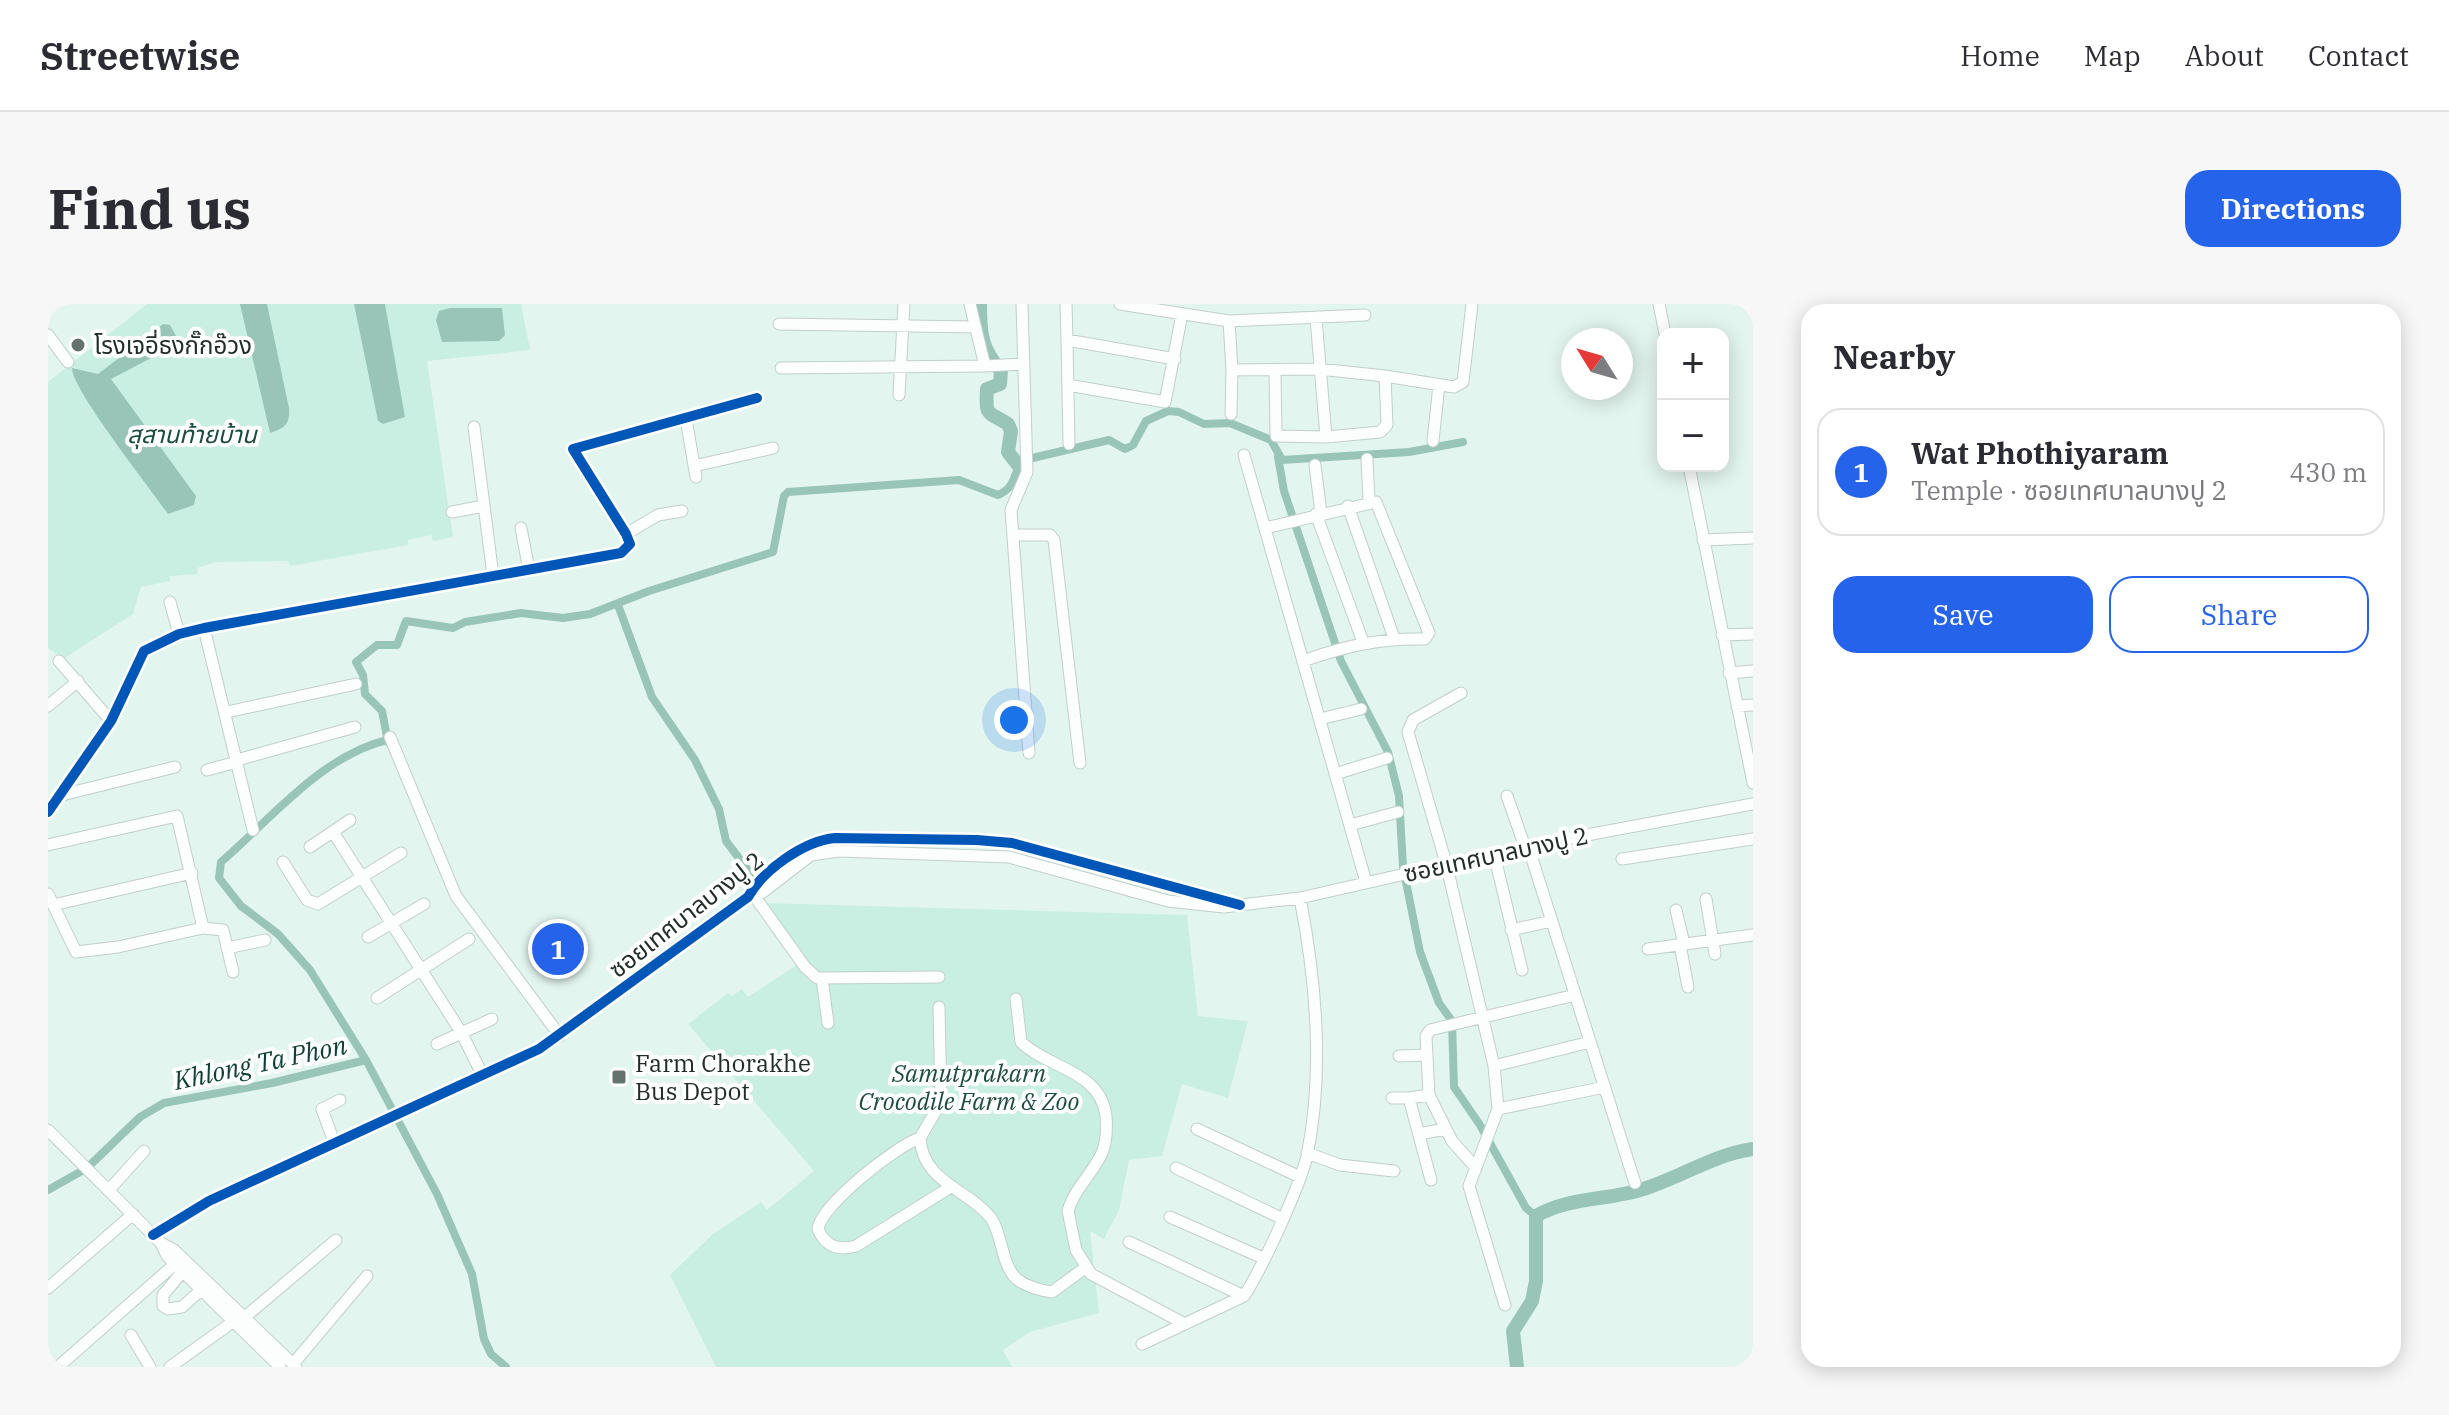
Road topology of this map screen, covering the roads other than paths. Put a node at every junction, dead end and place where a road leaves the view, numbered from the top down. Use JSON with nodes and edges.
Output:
{"nodes":[{"id":1,"x":904,"y":304,"type":"edge"},
{"id":2,"x":970,"y":304,"type":"edge"},
{"id":3,"x":1022,"y":304,"type":"edge"},
{"id":4,"x":1066,"y":304,"type":"edge"},
{"id":5,"x":1120,"y":304,"type":"edge"},
{"id":6,"x":1472,"y":304,"type":"edge"},
{"id":7,"x":1659,"y":304,"type":"edge"},
{"id":8,"x":1182,"y":314,"type":"junction"},
{"id":9,"x":1365,"y":315,"type":"dead end"},
{"id":10,"x":1316,"y":318,"type":"junction"},
{"id":11,"x":1229,"y":321,"type":"junction"},
{"id":12,"x":902,"y":323,"type":"junction"},
{"id":13,"x":779,"y":324,"type":"dead end"},
{"id":14,"x":975,"y":327,"type":"junction"},
{"id":15,"x":1664,"y":328,"type":"edge"},
{"id":16,"x":48,"y":335,"type":"edge"},
{"id":17,"x":1067,"y":340,"type":"junction"},
{"id":18,"x":1175,"y":359,"type":"junction"},
{"id":19,"x":68,"y":362,"type":"dead end"},
{"id":20,"x":1024,"y":364,"type":"junction"},
{"id":21,"x":985,"y":366,"type":"junction"},
{"id":22,"x":781,"y":368,"type":"dead end"},
{"id":23,"x":900,"y":368,"type":"junction"},
{"id":24,"x":1319,"y":369,"type":"junction"},
{"id":25,"x":1232,"y":370,"type":"junction"},
{"id":26,"x":1275,"y":371,"type":"junction"},
{"id":27,"x":1385,"y":376,"type":"junction"},
{"id":28,"x":1068,"y":385,"type":"junction"},
{"id":29,"x":1439,"y":385,"type":"junction"},
{"id":30,"x":899,"y":395,"type":"dead end"},
{"id":31,"x":757,"y":398,"type":"dead end"},
{"id":32,"x":1231,"y":414,"type":"dead end"},
{"id":33,"x":686,"y":419,"type":"junction"},
{"id":34,"x":474,"y":427,"type":"dead end"},
{"id":35,"x":1326,"y":437,"type":"junction"},
{"id":36,"x":1433,"y":441,"type":"dead end"},
{"id":37,"x":1069,"y":444,"type":"dead end"},
{"id":38,"x":773,"y":448,"type":"dead end"},
{"id":39,"x":1244,"y":455,"type":"dead end"},
{"id":40,"x":1367,"y":459,"type":"dead end"},
{"id":41,"x":1315,"y":465,"type":"dead end"},
{"id":42,"x":1690,"y":472,"type":"edge"},
{"id":43,"x":1369,"y":500,"type":"junction"},
{"id":44,"x":484,"y":506,"type":"junction"},
{"id":45,"x":1348,"y":506,"type":"junction"},
{"id":46,"x":682,"y":511,"type":"dead end"},
{"id":47,"x":452,"y":512,"type":"dead end"},
{"id":48,"x":1318,"y":514,"type":"junction"},
{"id":49,"x":521,"y":528,"type":"dead end"},
{"id":50,"x":1265,"y":528,"type":"junction"},
{"id":51,"x":626,"y":534,"type":"junction"},
{"id":52,"x":1013,"y":535,"type":"junction"},
{"id":53,"x":1753,"y":538,"type":"edge"},
{"id":54,"x":1703,"y":540,"type":"junction"},
{"id":55,"x":529,"y":570,"type":"junction"},
{"id":56,"x":493,"y":576,"type":"junction"},
{"id":57,"x":170,"y":602,"type":"dead end"},
{"id":58,"x":204,"y":628,"type":"junction"},
{"id":59,"x":179,"y":634,"type":"junction"},
{"id":60,"x":1753,"y":634,"type":"edge"},
{"id":61,"x":1722,"y":635,"type":"junction"},
{"id":62,"x":1394,"y":638,"type":"junction"},
{"id":63,"x":1363,"y":642,"type":"junction"},
{"id":64,"x":59,"y":661,"type":"dead end"},
{"id":65,"x":1303,"y":661,"type":"junction"},
{"id":66,"x":1753,"y":671,"type":"edge"},
{"id":67,"x":1729,"y":673,"type":"junction"},
{"id":68,"x":78,"y":681,"type":"junction"},
{"id":69,"x":356,"y":684,"type":"dead end"},
{"id":70,"x":1461,"y":693,"type":"dead end"},
{"id":71,"x":49,"y":702,"type":"edge"},
{"id":72,"x":1753,"y":705,"type":"edge"},
{"id":73,"x":1737,"y":706,"type":"junction"},
{"id":74,"x":1361,"y":709,"type":"dead end"},
{"id":75,"x":227,"y":712,"type":"junction"},
{"id":76,"x":1320,"y":719,"type":"junction"},
{"id":77,"x":111,"y":721,"type":"junction"},
{"id":78,"x":355,"y":727,"type":"dead end"},
{"id":79,"x":390,"y":737,"type":"dead end"},
{"id":80,"x":1029,"y":753,"type":"dead end"},
{"id":81,"x":1387,"y":758,"type":"dead end"},
{"id":82,"x":237,"y":761,"type":"junction"},
{"id":83,"x":1080,"y":763,"type":"dead end"},
{"id":84,"x":175,"y":767,"type":"dead end"},
{"id":85,"x":1751,"y":769,"type":"edge"},
{"id":86,"x":207,"y":770,"type":"dead end"},
{"id":87,"x":1335,"y":774,"type":"junction"},
{"id":88,"x":1753,"y":783,"type":"edge"},
{"id":89,"x":62,"y":795,"type":"junction"},
{"id":90,"x":1507,"y":796,"type":"dead end"},
{"id":91,"x":1753,"y":804,"type":"edge"},
{"id":92,"x":48,"y":812,"type":"edge"},
{"id":93,"x":1398,"y":812,"type":"dead end"},
{"id":94,"x":350,"y":820,"type":"dead end"},
{"id":95,"x":1350,"y":825,"type":"junction"},
{"id":96,"x":253,"y":830,"type":"dead end"},
{"id":97,"x":333,"y":832,"type":"junction"},
{"id":98,"x":1753,"y":839,"type":"edge"},
{"id":99,"x":48,"y":845,"type":"edge"},
{"id":100,"x":1526,"y":846,"type":"junction"},
{"id":101,"x":310,"y":847,"type":"dead end"},
{"id":102,"x":401,"y":853,"type":"dead end"},
{"id":103,"x":1494,"y":854,"type":"junction"},
{"id":104,"x":1622,"y":859,"type":"dead end"},
{"id":105,"x":283,"y":862,"type":"dead end"},
{"id":106,"x":1446,"y":863,"type":"junction"},
{"id":107,"x":192,"y":873,"type":"junction"},
{"id":108,"x":361,"y":877,"type":"junction"},
{"id":109,"x":1366,"y":882,"type":"junction"},
{"id":110,"x":752,"y":897,"type":"junction"},
{"id":111,"x":1300,"y":898,"type":"junction"},
{"id":112,"x":1706,"y":899,"type":"dead end"},
{"id":113,"x":50,"y":900,"type":"edge"},
{"id":114,"x":424,"y":904,"type":"dead end"},
{"id":115,"x":1676,"y":910,"type":"dead end"},
{"id":116,"x":1552,"y":921,"type":"junction"},
{"id":117,"x":390,"y":924,"type":"junction"},
{"id":118,"x":203,"y":928,"type":"junction"},
{"id":119,"x":1511,"y":930,"type":"junction"},
{"id":120,"x":1753,"y":935,"type":"edge"},
{"id":121,"x":368,"y":937,"type":"dead end"},
{"id":122,"x":469,"y":939,"type":"dead end"},
{"id":123,"x":265,"y":940,"type":"dead end"},
{"id":124,"x":1714,"y":940,"type":"junction"},
{"id":125,"x":1682,"y":945,"type":"junction"},
{"id":126,"x":227,"y":948,"type":"junction"},
{"id":127,"x":1648,"y":949,"type":"dead end"},
{"id":128,"x":1715,"y":954,"type":"dead end"},
{"id":129,"x":419,"y":970,"type":"junction"},
{"id":130,"x":1522,"y":970,"type":"dead end"},
{"id":131,"x":233,"y":972,"type":"dead end"},
{"id":132,"x":939,"y":977,"type":"dead end"},
{"id":133,"x":822,"y":979,"type":"junction"},
{"id":134,"x":1688,"y":987,"type":"dead end"},
{"id":135,"x":1575,"y":995,"type":"junction"},
{"id":136,"x":377,"y":998,"type":"dead end"},
{"id":137,"x":1016,"y":999,"type":"dead end"},
{"id":138,"x":939,"y":1007,"type":"dead end"},
{"id":139,"x":492,"y":1019,"type":"dead end"},
{"id":140,"x":1481,"y":1019,"type":"junction"},
{"id":141,"x":828,"y":1023,"type":"dead end"},
{"id":142,"x":461,"y":1032,"type":"junction"},
{"id":143,"x":560,"y":1036,"type":"junction"},
{"id":144,"x":1590,"y":1042,"type":"junction"},
{"id":145,"x":437,"y":1044,"type":"dead end"},
{"id":146,"x":1427,"y":1055,"type":"junction"},
{"id":147,"x":1399,"y":1056,"type":"dead end"},
{"id":148,"x":1494,"y":1066,"type":"junction"},
{"id":149,"x":482,"y":1074,"type":"junction"},
{"id":150,"x":1605,"y":1087,"type":"junction"},
{"id":151,"x":1429,"y":1095,"type":"junction"},
{"id":152,"x":1392,"y":1098,"type":"dead end"},
{"id":153,"x":1409,"y":1098,"type":"junction"},
{"id":154,"x":340,"y":1100,"type":"dead end"},
{"id":155,"x":1498,"y":1109,"type":"junction"},
{"id":156,"x":1197,"y":1129,"type":"dead end"},
{"id":157,"x":1445,"y":1129,"type":"junction"},
{"id":158,"x":48,"y":1130,"type":"edge"},
{"id":159,"x":1419,"y":1134,"type":"junction"},
{"id":160,"x":920,"y":1138,"type":"junction"},
{"id":161,"x":334,"y":1142,"type":"junction"},
{"id":162,"x":144,"y":1151,"type":"dead end"},
{"id":163,"x":1307,"y":1153,"type":"junction"},
{"id":164,"x":1176,"y":1168,"type":"dead end"},
{"id":165,"x":1476,"y":1168,"type":"junction"},
{"id":166,"x":1394,"y":1171,"type":"dead end"},
{"id":167,"x":1300,"y":1177,"type":"junction"},
{"id":168,"x":1431,"y":1180,"type":"dead end"},
{"id":169,"x":1635,"y":1183,"type":"dead end"},
{"id":170,"x":949,"y":1188,"type":"junction"},
{"id":171,"x":109,"y":1190,"type":"junction"},
{"id":172,"x":133,"y":1214,"type":"junction"},
{"id":173,"x":1170,"y":1217,"type":"dead end"},
{"id":174,"x":1281,"y":1218,"type":"junction"},
{"id":175,"x":157,"y":1239,"type":"junction"},
{"id":176,"x":336,"y":1240,"type":"dead end"},
{"id":177,"x":1129,"y":1242,"type":"dead end"},
{"id":178,"x":1263,"y":1258,"type":"junction"},
{"id":179,"x":179,"y":1268,"type":"junction"},
{"id":180,"x":1085,"y":1268,"type":"junction"},
{"id":181,"x":367,"y":1276,"type":"dead end"},
{"id":182,"x":48,"y":1288,"type":"edge"},
{"id":183,"x":201,"y":1290,"type":"junction"},
{"id":184,"x":1244,"y":1296,"type":"junction"},
{"id":185,"x":1505,"y":1305,"type":"dead end"},
{"id":186,"x":239,"y":1319,"type":"junction"},
{"id":187,"x":1185,"y":1324,"type":"junction"},
{"id":188,"x":131,"y":1335,"type":"dead end"},
{"id":189,"x":1142,"y":1344,"type":"dead end"},
{"id":190,"x":295,"y":1366,"type":"edge"},
{"id":191,"x":58,"y":1367,"type":"edge"},
{"id":192,"x":150,"y":1367,"type":"edge"},
{"id":193,"x":170,"y":1367,"type":"edge"},
{"id":194,"x":280,"y":1367,"type":"edge"}],
"edges":[{"from":1,"to":12,"type":"street"},
{"from":2,"to":14,"type":"street"},
{"from":3,"to":20,"type":"street"},
{"from":4,"to":17,"type":"street"},
{"from":5,"to":8,"type":"street"},
{"from":6,"to":29,"type":"street"},
{"from":7,"to":15,"type":"street"},
{"from":8,"to":11,"type":"street"},
{"from":8,"to":18,"type":"street"},
{"from":9,"to":10,"type":"street"},
{"from":10,"to":11,"type":"street"},
{"from":10,"to":24,"type":"street"},
{"from":11,"to":25,"type":"street"},
{"from":12,"to":13,"type":"street"},
{"from":12,"to":14,"type":"street"},
{"from":12,"to":23,"type":"street"},
{"from":14,"to":21,"type":"street"},
{"from":16,"to":19,"type":"street"},
{"from":17,"to":18,"type":"street"},
{"from":17,"to":28,"type":"street"},
{"from":18,"to":28,"type":"street"},
{"from":20,"to":21,"type":"street"},
{"from":20,"to":52,"type":"street"},
{"from":21,"to":23,"type":"street"},
{"from":22,"to":23,"type":"street"},
{"from":23,"to":30,"type":"street"},
{"from":24,"to":26,"type":"street"},
{"from":24,"to":27,"type":"street"},
{"from":24,"to":35,"type":"street"},
{"from":25,"to":26,"type":"street"},
{"from":25,"to":32,"type":"street"},
{"from":26,"to":35,"type":"street"},
{"from":27,"to":29,"type":"street"},
{"from":27,"to":35,"type":"street"},
{"from":28,"to":37,"type":"street"},
{"from":29,"to":36,"type":"street"},
{"from":31,"to":33,"type":"street"},
{"from":33,"to":38,"type":"street"},
{"from":33,"to":51,"type":"street"},
{"from":34,"to":44,"type":"street"},
{"from":39,"to":50,"type":"street"},
{"from":40,"to":43,"type":"street"},
{"from":41,"to":48,"type":"street"},
{"from":42,"to":54,"type":"street"},
{"from":43,"to":45,"type":"street"},
{"from":43,"to":62,"type":"street"},
{"from":44,"to":47,"type":"street"},
{"from":44,"to":56,"type":"street"},
{"from":45,"to":48,"type":"street"},
{"from":45,"to":62,"type":"street"},
{"from":46,"to":51,"type":"street"},
{"from":48,"to":50,"type":"street"},
{"from":48,"to":63,"type":"street"},
{"from":49,"to":55,"type":"street"},
{"from":50,"to":65,"type":"street"},
{"from":51,"to":55,"type":"street"},
{"from":52,"to":80,"type":"street"},
{"from":52,"to":83,"type":"street"},
{"from":53,"to":54,"type":"street"},
{"from":54,"to":61,"type":"street"},
{"from":55,"to":56,"type":"street"},
{"from":56,"to":58,"type":"street"},
{"from":57,"to":59,"type":"street"},
{"from":58,"to":59,"type":"street"},
{"from":58,"to":75,"type":"street"},
{"from":59,"to":77,"type":"street"},
{"from":60,"to":61,"type":"street"},
{"from":61,"to":67,"type":"street"},
{"from":62,"to":63,"type":"street"},
{"from":63,"to":65,"type":"street"},
{"from":64,"to":68,"type":"street"},
{"from":65,"to":76,"type":"street"},
{"from":66,"to":67,"type":"street"},
{"from":67,"to":73,"type":"street"},
{"from":68,"to":71,"type":"street"},
{"from":68,"to":77,"type":"street"},
{"from":69,"to":75,"type":"street"},
{"from":70,"to":106,"type":"street"},
{"from":72,"to":73,"type":"street"},
{"from":73,"to":85,"type":"street"},
{"from":74,"to":76,"type":"street"},
{"from":75,"to":82,"type":"street"},
{"from":76,"to":87,"type":"street"},
{"from":77,"to":89,"type":"street"},
{"from":78,"to":82,"type":"street"},
{"from":79,"to":143,"type":"street"},
{"from":81,"to":87,"type":"street"},
{"from":82,"to":86,"type":"street"},
{"from":82,"to":96,"type":"street"},
{"from":84,"to":89,"type":"street"},
{"from":85,"to":88,"type":"street"},
{"from":87,"to":95,"type":"street"},
{"from":89,"to":92,"type":"street"},
{"from":90,"to":100,"type":"street"},
{"from":91,"to":100,"type":"street","name":"ซอยเทศบาลบางปู 2"},
{"from":93,"to":95,"type":"street"},
{"from":94,"to":97,"type":"street"},
{"from":95,"to":109,"type":"street"},
{"from":97,"to":101,"type":"street"},
{"from":97,"to":108,"type":"street"},
{"from":98,"to":104,"type":"street"},
{"from":99,"to":107,"type":"street"},
{"from":100,"to":103,"type":"street","name":"ซอยเทศบาลบางปู 2"},
{"from":100,"to":116,"type":"street"},
{"from":102,"to":108,"type":"street"},
{"from":103,"to":106,"type":"street","name":"ซอยเทศบาลบางปู 2"},
{"from":103,"to":119,"type":"street"},
{"from":105,"to":108,"type":"street"},
{"from":106,"to":109,"type":"street","name":"ซอยเทศบาลบางปู 2"},
{"from":106,"to":140,"type":"street"},
{"from":107,"to":113,"type":"street"},
{"from":107,"to":118,"type":"street"},
{"from":108,"to":117,"type":"street"},
{"from":109,"to":111,"type":"street","name":"ซอยเทศบาลบางปู 2"},
{"from":110,"to":111,"type":"street","name":"ซอยเทศบาลบางปู 2"},
{"from":110,"to":133,"type":"street"},
{"from":110,"to":143,"type":"street","name":"ซอยเทศบาลบางปู 2"},
{"from":111,"to":163,"type":"street"},
{"from":112,"to":124,"type":"street"},
{"from":113,"to":118,"type":"street"},
{"from":114,"to":117,"type":"street"},
{"from":115,"to":125,"type":"street"},
{"from":116,"to":119,"type":"street"},
{"from":116,"to":135,"type":"street"},
{"from":117,"to":121,"type":"street"},
{"from":117,"to":129,"type":"street"},
{"from":118,"to":126,"type":"street"},
{"from":119,"to":130,"type":"street"},
{"from":120,"to":124,"type":"street"},
{"from":122,"to":129,"type":"street"},
{"from":123,"to":126,"type":"street"},
{"from":124,"to":125,"type":"street"},
{"from":124,"to":128,"type":"street"},
{"from":125,"to":127,"type":"street"},
{"from":125,"to":134,"type":"street"},
{"from":126,"to":131,"type":"street"},
{"from":129,"to":136,"type":"street"},
{"from":129,"to":142,"type":"street"},
{"from":132,"to":133,"type":"street"},
{"from":133,"to":141,"type":"street"},
{"from":135,"to":140,"type":"street"},
{"from":135,"to":144,"type":"street"},
{"from":137,"to":180,"type":"street"},
{"from":138,"to":160,"type":"street"},
{"from":139,"to":142,"type":"street"},
{"from":140,"to":146,"type":"street"},
{"from":140,"to":148,"type":"street"},
{"from":142,"to":145,"type":"street"},
{"from":142,"to":149,"type":"street"},
{"from":143,"to":149,"type":"street","name":"ซอยเทศบาลบางปู 2"},
{"from":144,"to":148,"type":"street"},
{"from":144,"to":150,"type":"street"},
{"from":146,"to":147,"type":"street"},
{"from":146,"to":151,"type":"street"},
{"from":148,"to":155,"type":"street"},
{"from":149,"to":161,"type":"street","name":"ซอยเทศบาลบางปู 2"},
{"from":150,"to":155,"type":"street"},
{"from":150,"to":169,"type":"street"},
{"from":151,"to":153,"type":"street"},
{"from":151,"to":157,"type":"street"},
{"from":152,"to":153,"type":"street"},
{"from":153,"to":159,"type":"street"},
{"from":154,"to":161,"type":"street"},
{"from":155,"to":165,"type":"street"},
{"from":156,"to":167,"type":"street"},
{"from":157,"to":159,"type":"street"},
{"from":157,"to":165,"type":"street"},
{"from":158,"to":171,"type":"street"},
{"from":159,"to":168,"type":"street"},
{"from":160,"to":170,"type":"street"},
{"from":160,"to":170,"type":"street"},
{"from":161,"to":175,"type":"street","name":"ซอยเทศบาลบางปู 2"},
{"from":162,"to":171,"type":"street"},
{"from":163,"to":166,"type":"street"},
{"from":163,"to":167,"type":"street"},
{"from":164,"to":174,"type":"street"},
{"from":165,"to":185,"type":"street"},
{"from":167,"to":174,"type":"street"},
{"from":170,"to":180,"type":"street"},
{"from":171,"to":172,"type":"street"},
{"from":172,"to":175,"type":"street"},
{"from":172,"to":182,"type":"street"},
{"from":173,"to":178,"type":"street"},
{"from":174,"to":178,"type":"street"},
{"from":175,"to":179,"type":"street"},
{"from":175,"to":186,"type":"street"},
{"from":176,"to":186,"type":"street"},
{"from":177,"to":184,"type":"street"},
{"from":178,"to":184,"type":"street"},
{"from":179,"to":183,"type":"street"},
{"from":179,"to":183,"type":"street"},
{"from":179,"to":191,"type":"street"},
{"from":180,"to":187,"type":"street"},
{"from":181,"to":190,"type":"street"},
{"from":183,"to":186,"type":"street"},
{"from":184,"to":187,"type":"street"},
{"from":186,"to":190,"type":"street"},
{"from":186,"to":193,"type":"street"},
{"from":186,"to":194,"type":"street"},
{"from":187,"to":189,"type":"street"},
{"from":188,"to":192,"type":"street"}]}
